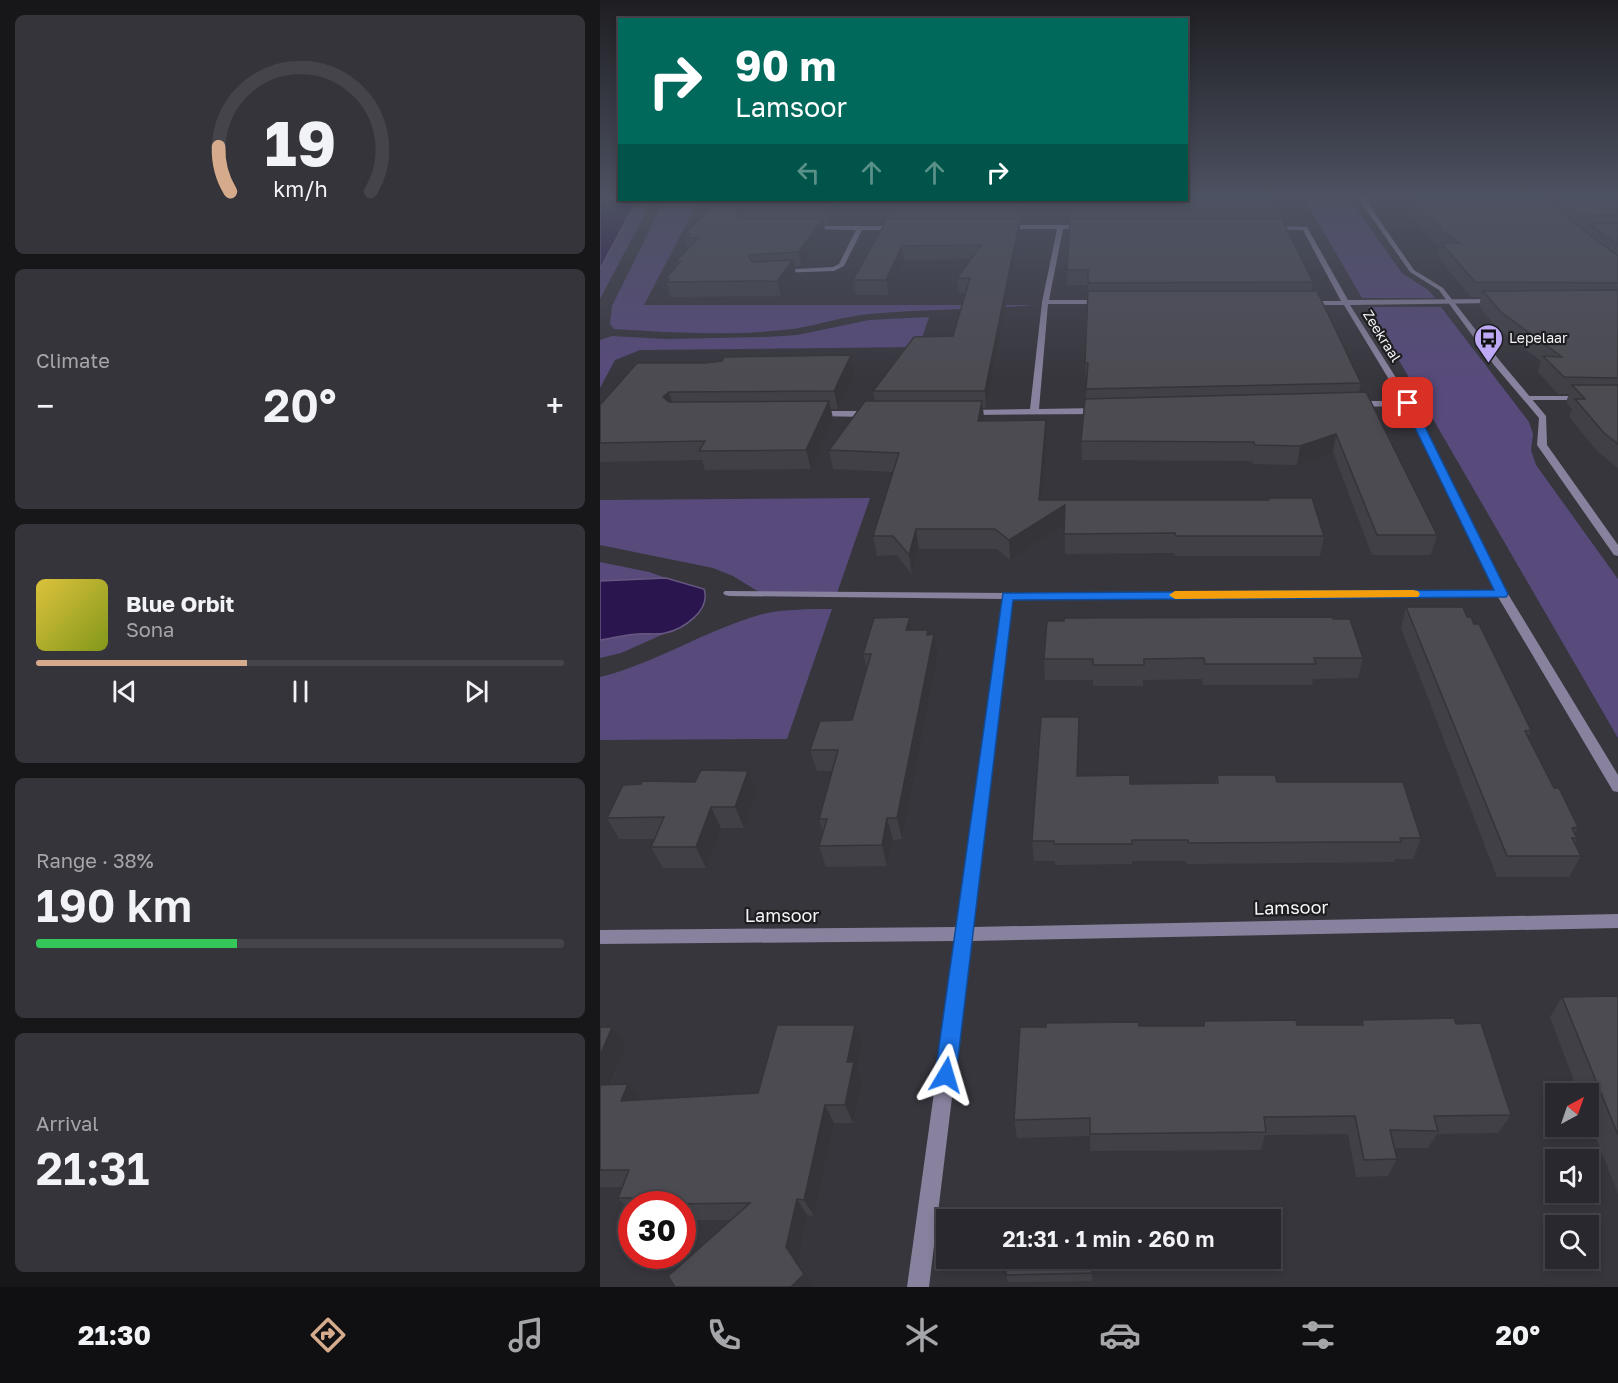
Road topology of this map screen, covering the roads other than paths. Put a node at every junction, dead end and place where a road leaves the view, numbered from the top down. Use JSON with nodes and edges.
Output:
{"nodes":[{"id":1,"x":845,"y":258,"type":"edge"},
{"id":2,"x":1053,"y":258,"type":"edge"},
{"id":3,"x":1321,"y":258,"type":"edge"},
{"id":4,"x":1403,"y":258,"type":"edge"},
{"id":5,"x":767,"y":272,"type":"edge"},
{"id":6,"x":1450,"y":301,"type":"junction"},
{"id":7,"x":1510,"y":301,"type":"edge"},
{"id":8,"x":1045,"y":302,"type":"junction"},
{"id":9,"x":1114,"y":302,"type":"edge"},
{"id":10,"x":1299,"y":303,"type":"edge"},
{"id":11,"x":1346,"y":303,"type":"junction"},
{"id":12,"x":1527,"y":398,"type":"junction"},
{"id":13,"x":1595,"y":398,"type":"edge"},
{"id":14,"x":1408,"y":403,"type":"junction"},
{"id":15,"x":1350,"y":404,"type":"edge"},
{"id":16,"x":1104,"y":411,"type":"edge"},
{"id":17,"x":962,"y":413,"type":"edge"},
{"id":18,"x":1034,"y":413,"type":"junction"},
{"id":19,"x":807,"y":414,"type":"edge"},
{"id":20,"x":878,"y":414,"type":"edge"},
{"id":21,"x":1618,"y":554,"type":"edge"},
{"id":22,"x":729,"y":593,"type":"dead end"},
{"id":23,"x":1502,"y":594,"type":"junction"},
{"id":24,"x":1008,"y":596,"type":"junction"},
{"id":25,"x":1618,"y":787,"type":"edge"},
{"id":26,"x":1618,"y":921,"type":"edge"},
{"id":27,"x":964,"y":934,"type":"junction"},
{"id":28,"x":600,"y":937,"type":"edge"},
{"id":29,"x":918,"y":1287,"type":"edge"}],
"edges":[{"from":1,"to":5,"type":"street"},
{"from":2,"to":8,"type":"street"},
{"from":3,"to":11,"type":"street","name":"Zeekraal"},
{"from":4,"to":6,"type":"street"},
{"from":6,"to":7,"type":"street","name":"Zeekraal"},
{"from":6,"to":11,"type":"street","name":"Zeekraal"},
{"from":6,"to":12,"type":"street"},
{"from":8,"to":9,"type":"street"},
{"from":8,"to":18,"type":"street"},
{"from":10,"to":11,"type":"street","name":"Zeekraal"},
{"from":11,"to":14,"type":"street","name":"Zeekraal"},
{"from":12,"to":13,"type":"street"},
{"from":12,"to":21,"type":"street"},
{"from":14,"to":15,"type":"street"},
{"from":14,"to":23,"type":"street"},
{"from":16,"to":18,"type":"street"},
{"from":17,"to":18,"type":"street"},
{"from":19,"to":20,"type":"street"},
{"from":22,"to":24,"type":"street"},
{"from":23,"to":24,"type":"street"},
{"from":23,"to":25,"type":"street"},
{"from":24,"to":27,"type":"street"},
{"from":26,"to":27,"type":"street","name":"Lamsoor"},
{"from":27,"to":28,"type":"street","name":"Lamsoor"},
{"from":27,"to":29,"type":"street"}]}
